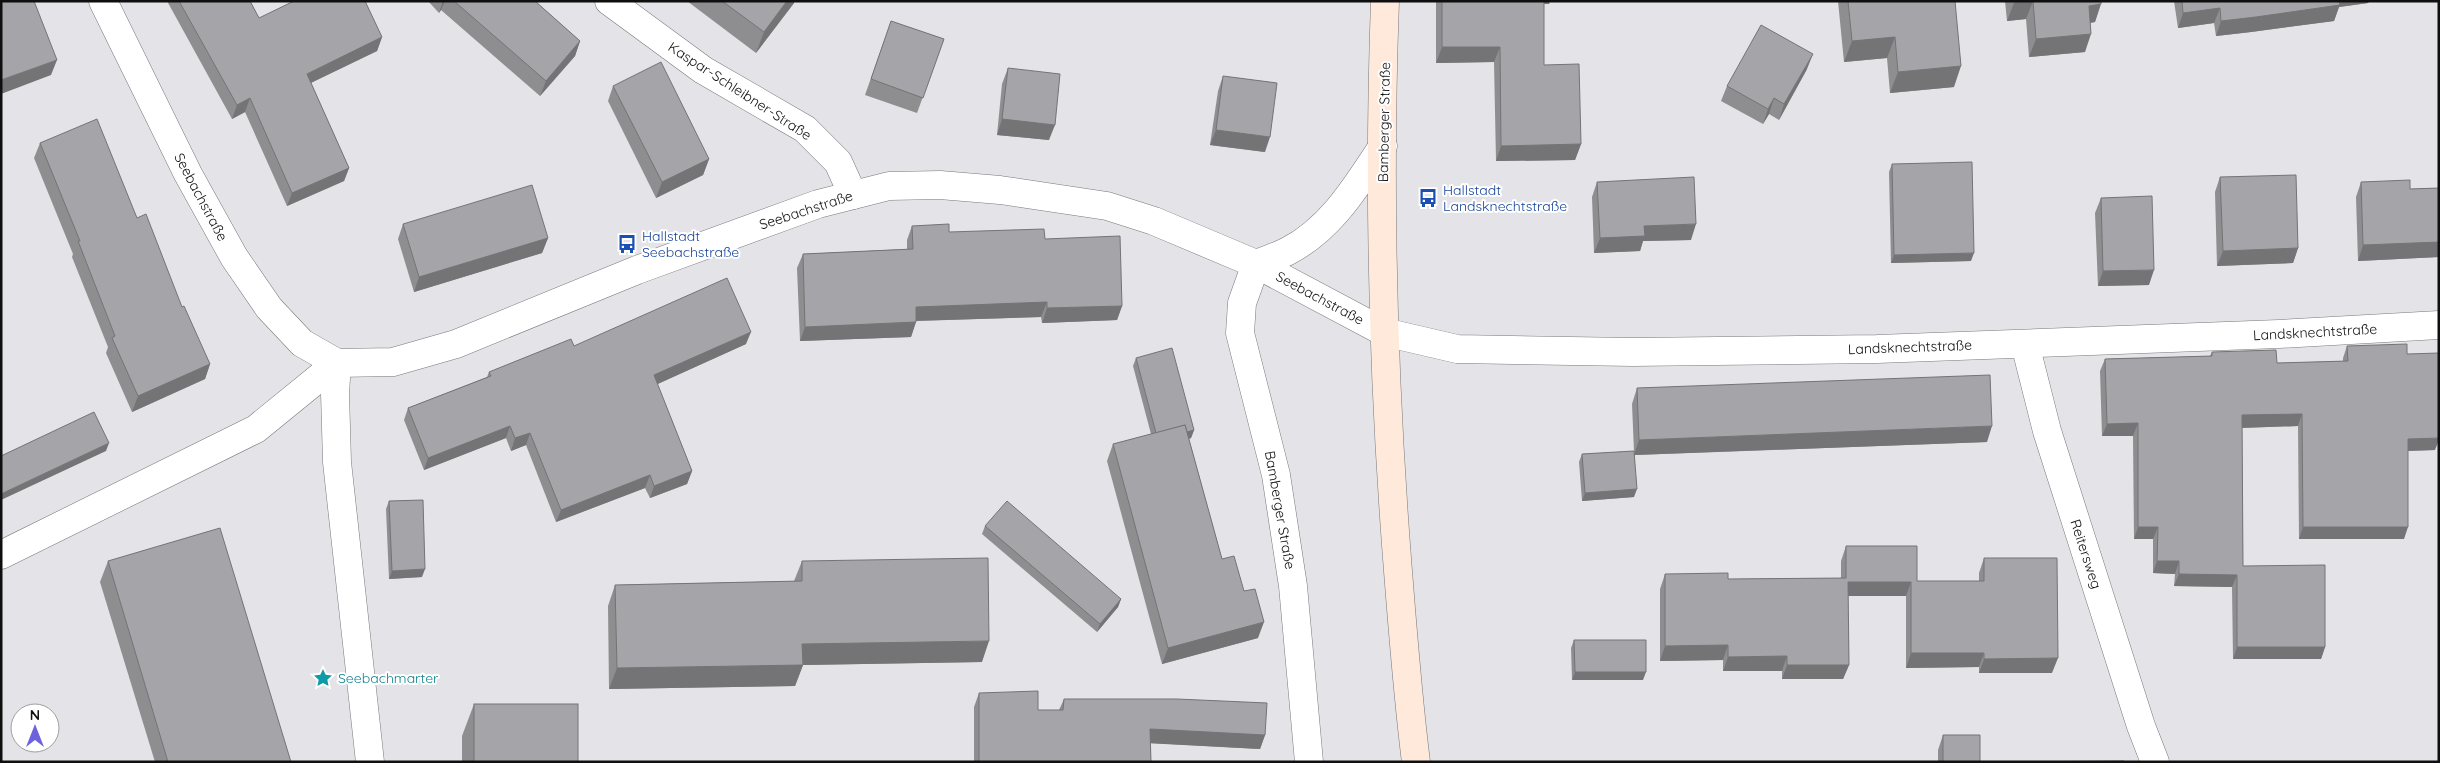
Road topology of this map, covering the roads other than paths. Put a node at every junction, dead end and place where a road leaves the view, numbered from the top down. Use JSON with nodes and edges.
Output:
{"nodes":[{"id":1,"x":103,"y":1,"type":"edge"},
{"id":2,"x":609,"y":1,"type":"edge"},
{"id":3,"x":1385,"y":1,"type":"edge"},
{"id":4,"x":1383,"y":146,"type":"junction"},
{"id":5,"x":853,"y":195,"type":"junction"},
{"id":6,"x":1256,"y":264,"type":"junction"},
{"id":7,"x":2439,"y":325,"type":"edge"},
{"id":8,"x":1384,"y":332,"type":"junction"},
{"id":9,"x":2025,"y":344,"type":"junction"},
{"id":10,"x":337,"y":363,"type":"junction"},
{"id":11,"x":1,"y":555,"type":"edge"},
{"id":12,"x":370,"y":762,"type":"edge"},
{"id":13,"x":1309,"y":762,"type":"edge"},
{"id":14,"x":1416,"y":762,"type":"edge"},
{"id":15,"x":2155,"y":762,"type":"edge"}],
"edges":[{"from":1,"to":10,"type":"street","name":"Seebachstraße"},
{"from":2,"to":5,"type":"street","name":"Kaspar-Schleibner-Straße"},
{"from":3,"to":4,"type":"main road","name":"Bamberger Straße"},
{"from":4,"to":6,"type":"street","name":"Seebachstraße"},
{"from":4,"to":8,"type":"main road","name":"Bamberger Straße"},
{"from":5,"to":6,"type":"street","name":"Seebachstraße"},
{"from":5,"to":10,"type":"street","name":"Seebachstraße"},
{"from":6,"to":8,"type":"street","name":"Seebachstraße"},
{"from":6,"to":13,"type":"street","name":"Bamberger Straße"},
{"from":7,"to":9,"type":"street","name":"Landsknechtstraße"},
{"from":8,"to":9,"type":"street","name":"Landsknechtstraße"},
{"from":8,"to":14,"type":"main road","name":"Bamberger Straße"},
{"from":9,"to":15,"type":"street","name":"Reitersweg"},
{"from":10,"to":11,"type":"street"},
{"from":10,"to":12,"type":"street"}]}
